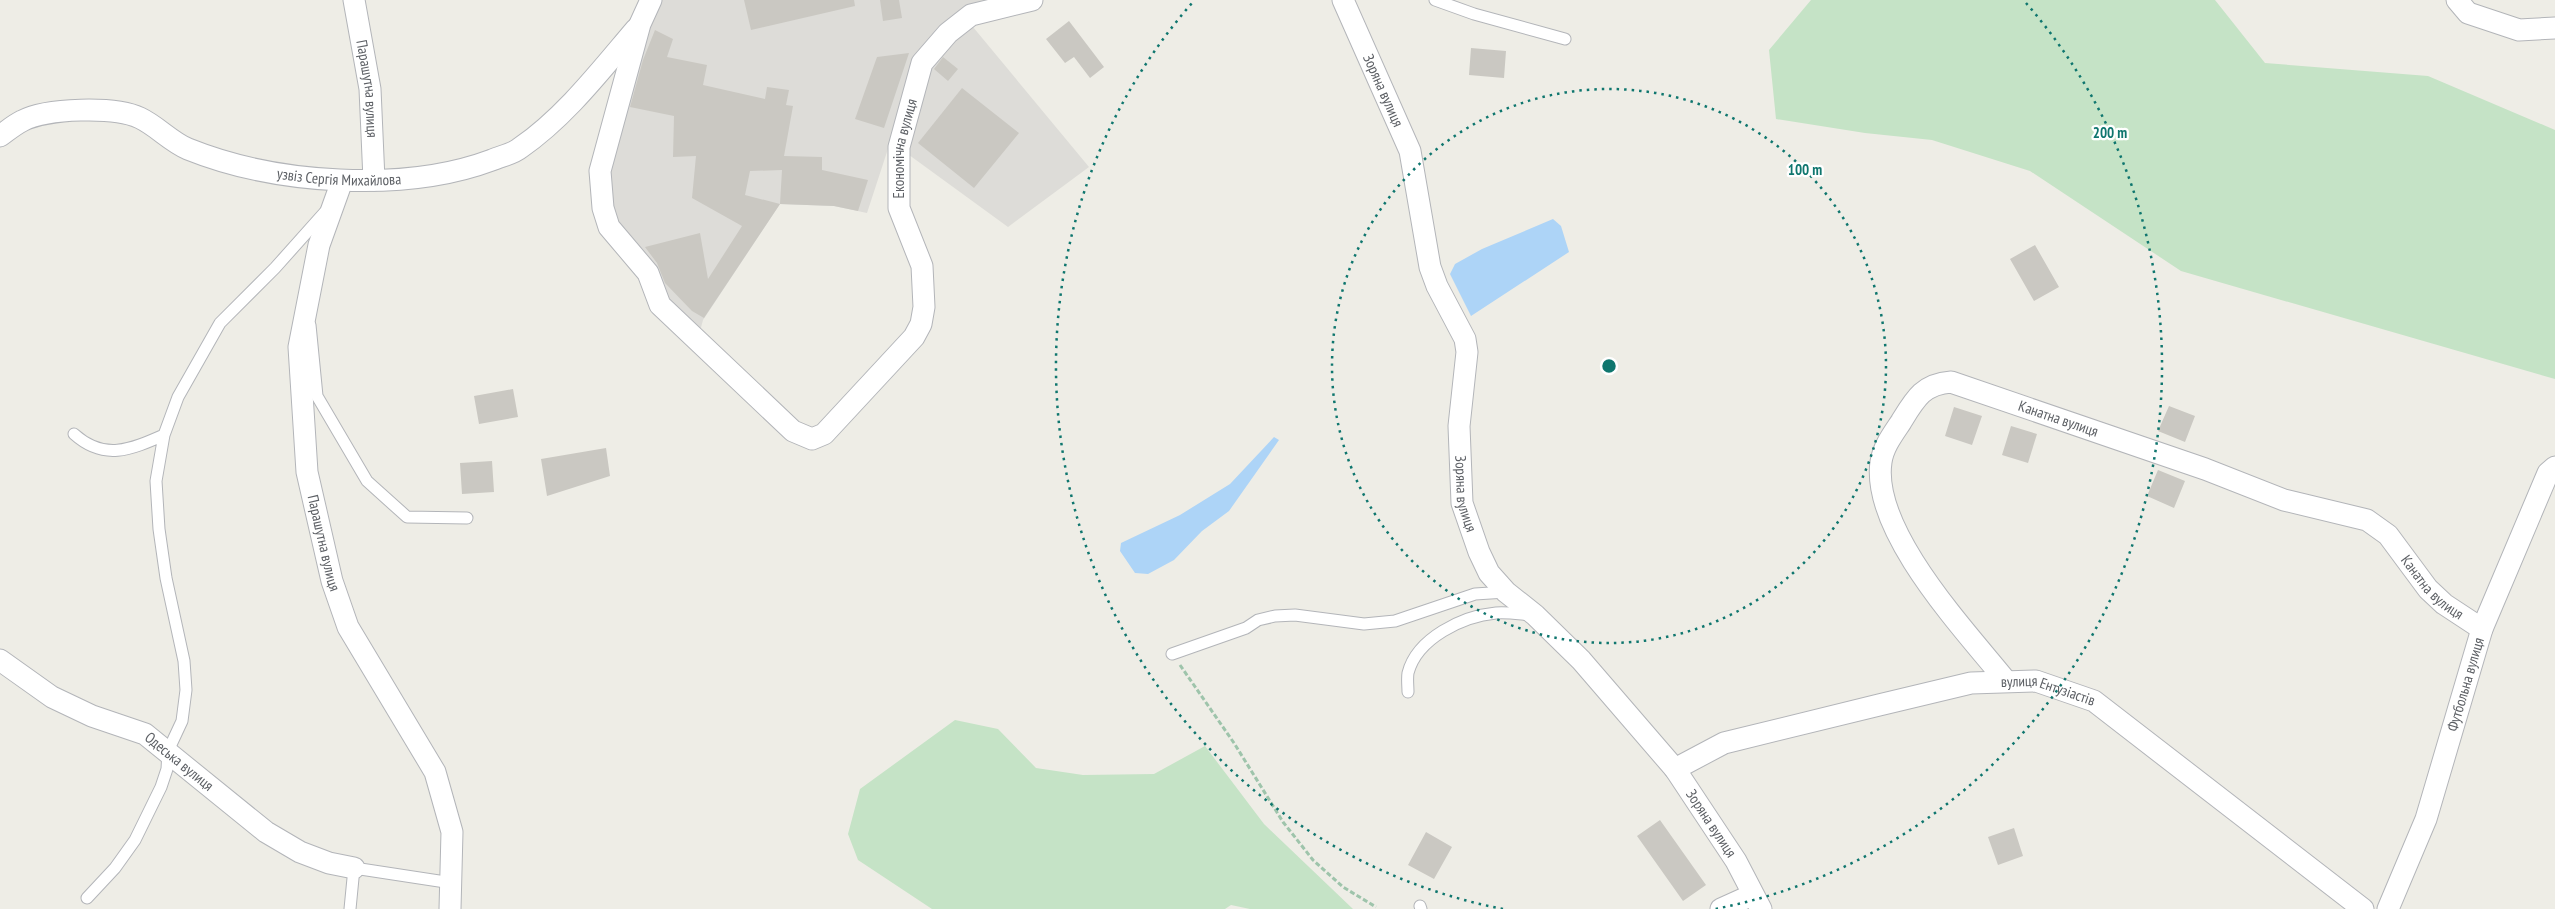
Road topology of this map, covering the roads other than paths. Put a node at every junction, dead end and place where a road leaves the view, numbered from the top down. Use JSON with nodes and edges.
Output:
{"nodes":[{"id":1,"x":354,"y":0,"type":"edge"},
{"id":2,"x":651,"y":0,"type":"edge"},
{"id":3,"x":1032,"y":0,"type":"edge"},
{"id":4,"x":1343,"y":0,"type":"edge"},
{"id":5,"x":1435,"y":0,"type":"edge"},
{"id":6,"x":2457,"y":0,"type":"edge"},
{"id":7,"x":640,"y":24,"type":"junction"},
{"id":8,"x":2555,"y":28,"type":"edge"},
{"id":9,"x":1565,"y":39,"type":"dead end"},
{"id":10,"x":0,"y":136,"type":"edge"},
{"id":11,"x":374,"y":180,"type":"junction"},
{"id":12,"x":339,"y":190,"type":"junction"},
{"id":13,"x":307,"y":300,"type":"junction"},
{"id":14,"x":74,"y":434,"type":"dead end"},
{"id":15,"x":164,"y":435,"type":"junction"},
{"id":16,"x":2555,"y":467,"type":"edge"},
{"id":17,"x":467,"y":518,"type":"dead end"},
{"id":18,"x":1506,"y":592,"type":"junction"},
{"id":19,"x":1535,"y":616,"type":"junction"},
{"id":20,"x":2482,"y":629,"type":"junction"},
{"id":21,"x":1172,"y":654,"type":"road end"},
{"id":22,"x":0,"y":660,"type":"edge"},
{"id":23,"x":2006,"y":681,"type":"junction"},
{"id":24,"x":1408,"y":692,"type":"dead end"},
{"id":25,"x":168,"y":751,"type":"junction"},
{"id":26,"x":1675,"y":769,"type":"junction"},
{"id":27,"x":354,"y":868,"type":"junction"},
{"id":28,"x":452,"y":883,"type":"junction"},
{"id":29,"x":88,"y":898,"type":"dead end"},
{"id":30,"x":1756,"y":902,"type":"edge"},
{"id":31,"x":350,"y":909,"type":"edge"},
{"id":32,"x":450,"y":909,"type":"edge"},
{"id":33,"x":1721,"y":909,"type":"edge"},
{"id":34,"x":2363,"y":909,"type":"edge"},
{"id":35,"x":2388,"y":909,"type":"edge"}],
"edges":[{"from":1,"to":11,"type":"street","name":"Парашутна вулиця"},
{"from":2,"to":7,"type":"street"},
{"from":3,"to":7,"type":"street","name":"Економічна вулиця"},
{"from":4,"to":18,"type":"street","name":"Зоряна вулиця"},
{"from":5,"to":9,"type":"lane"},
{"from":6,"to":8,"type":"street"},
{"from":7,"to":11,"type":"street","name":"узвіз Сергія Михайлова"},
{"from":10,"to":12,"type":"street","name":"узвіз Сергія Михайлова"},
{"from":11,"to":12,"type":"street","name":"узвіз Сергія Михайлова"},
{"from":12,"to":13,"type":"street","name":"Парашутна вулиця"},
{"from":12,"to":15,"type":"lane"},
{"from":13,"to":17,"type":"lane"},
{"from":13,"to":28,"type":"street","name":"Парашутна вулиця"},
{"from":14,"to":15,"type":"lane"},
{"from":15,"to":25,"type":"lane"},
{"from":16,"to":20,"type":"street","name":"Футбольна вулиця"},
{"from":18,"to":19,"type":"street","name":"Зоряна вулиця"},
{"from":18,"to":21,"type":"lane"},
{"from":19,"to":24,"type":"lane"},
{"from":19,"to":26,"type":"street","name":"Зоряна вулиця"},
{"from":20,"to":23,"type":"street","name":"Канатна вулиця"},
{"from":20,"to":35,"type":"street","name":"Футбольна вулиця"},
{"from":22,"to":25,"type":"street","name":"Одеська вулиця"},
{"from":23,"to":26,"type":"street","name":"вулиця Ентузіастів"},
{"from":23,"to":34,"type":"street","name":"вулиця Ентузіастів"},
{"from":25,"to":27,"type":"street","name":"Одеська вулиця"},
{"from":25,"to":29,"type":"lane"},
{"from":26,"to":30,"type":"street","name":"Зоряна вулиця"},
{"from":27,"to":28,"type":"lane"},
{"from":27,"to":31,"type":"lane"},
{"from":28,"to":32,"type":"street","name":"Парашутна вулиця"},
{"from":30,"to":33,"type":"street"}]}
